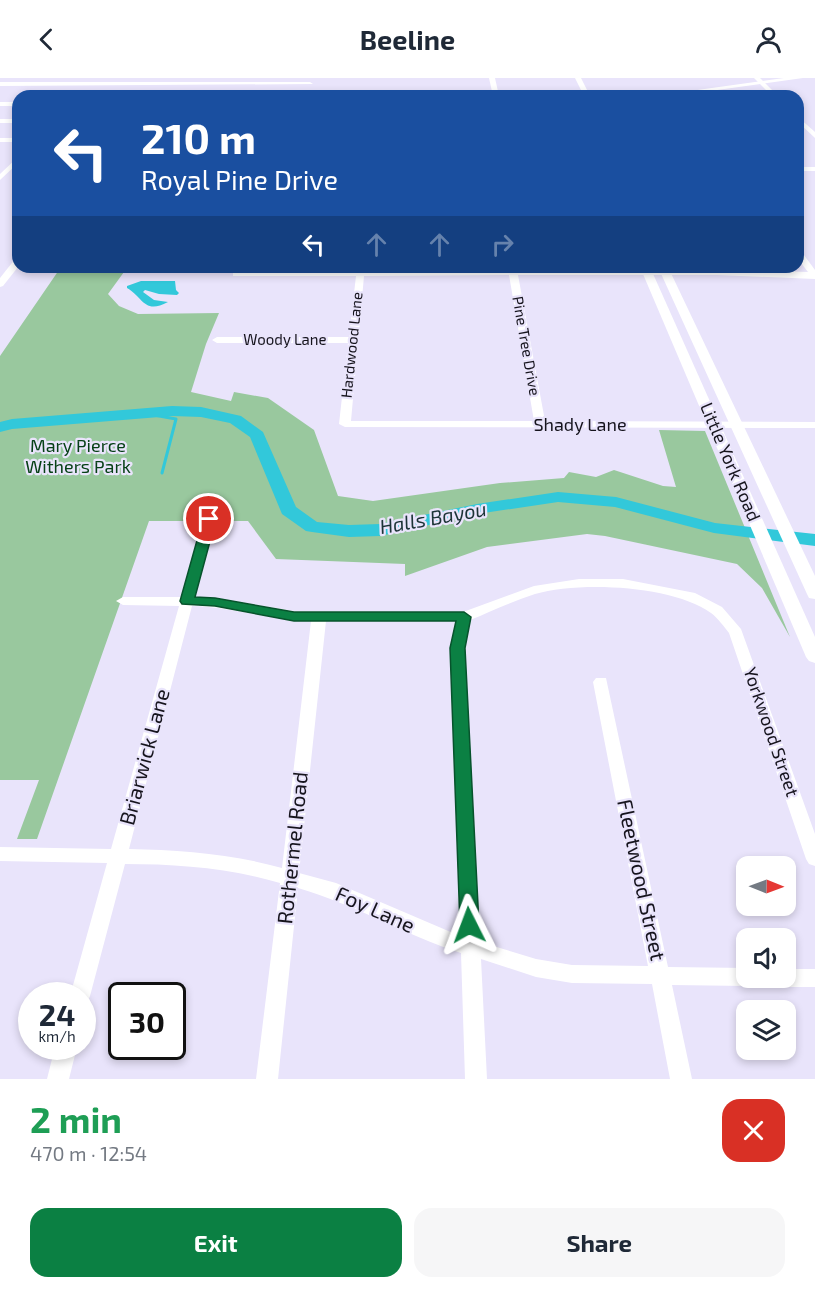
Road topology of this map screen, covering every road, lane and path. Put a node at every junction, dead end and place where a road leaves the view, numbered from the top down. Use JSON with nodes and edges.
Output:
{"nodes":[{"id":1,"x":133,"y":78,"type":"edge"},
{"id":2,"x":800,"y":78,"type":"edge"},
{"id":3,"x":759,"y":80,"type":"edge"},
{"id":4,"x":0,"y":84,"type":"edge"},
{"id":5,"x":128,"y":84,"type":"junction"},
{"id":6,"x":310,"y":84,"type":"edge"},
{"id":7,"x":123,"y":90,"type":"dead end"},
{"id":8,"x":706,"y":90,"type":"edge"},
{"id":9,"x":804,"y":125,"type":"edge"},
{"id":10,"x":815,"y":136,"type":"edge"},
{"id":11,"x":12,"y":165,"type":"edge"},
{"id":12,"x":0,"y":178,"type":"edge"},
{"id":13,"x":804,"y":261,"type":"edge"},
{"id":14,"x":12,"y":269,"type":"edge"},
{"id":15,"x":267,"y":273,"type":"edge"},
{"id":16,"x":360,"y":273,"type":"edge"},
{"id":17,"x":513,"y":273,"type":"edge"},
{"id":18,"x":648,"y":273,"type":"edge"},
{"id":19,"x":665,"y":273,"type":"edge"},
{"id":20,"x":755,"y":273,"type":"edge"},
{"id":21,"x":236,"y":274,"type":"dead end"},
{"id":22,"x":815,"y":275,"type":"edge"},
{"id":23,"x":0,"y":284,"type":"edge"},
{"id":24,"x":217,"y":340,"type":"dead end"},
{"id":25,"x":352,"y":340,"type":"junction"},
{"id":26,"x":345,"y":424,"type":"joint"},
{"id":27,"x":714,"y":424,"type":"junction"},
{"id":28,"x":738,"y":424,"type":"junction"},
{"id":29,"x":540,"y":425,"type":"junction"},
{"id":30,"x":815,"y":425,"type":"edge"},
{"id":31,"x":209,"y":519,"type":"dead end"},
{"id":32,"x":815,"y":594,"type":"edge"},
{"id":33,"x":123,"y":601,"type":"dead end"},
{"id":34,"x":187,"y":601,"type":"junction"},
{"id":35,"x":319,"y":616,"type":"junction"},
{"id":36,"x":464,"y":617,"type":"junction"},
{"id":37,"x":815,"y":657,"type":"edge"},
{"id":38,"x":601,"y":682,"type":"dead end"},
{"id":39,"x":0,"y":854,"type":"edge"},
{"id":40,"x":118,"y":855,"type":"junction"},
{"id":41,"x":815,"y":859,"type":"edge"},
{"id":42,"x":290,"y":876,"type":"junction"},
{"id":43,"x":470,"y":948,"type":"junction"},
{"id":44,"x":661,"y":977,"type":"junction"},
{"id":45,"x":736,"y":977,"type":"edge"},
{"id":46,"x":796,"y":978,"type":"edge"},
{"id":47,"x":815,"y":978,"type":"edge"},
{"id":48,"x":84,"y":982,"type":"edge"},
{"id":49,"x":63,"y":1060,"type":"edge"},
{"id":50,"x":58,"y":1079,"type":"edge"},
{"id":51,"x":267,"y":1079,"type":"edge"},
{"id":52,"x":476,"y":1079,"type":"edge"},
{"id":53,"x":681,"y":1079,"type":"edge"}],
"edges":[{"from":1,"to":5,"type":"street"},
{"from":2,"to":3,"type":"main road"},
{"from":3,"to":8,"type":"main road"},
{"from":4,"to":5,"type":"street"},
{"from":5,"to":6,"type":"street"},
{"from":5,"to":7,"type":"street"},
{"from":9,"to":10,"type":"street"},
{"from":11,"to":12,"type":"street"},
{"from":13,"to":22,"type":"street"},
{"from":14,"to":23,"type":"street"},
{"from":15,"to":21,"type":"street"},
{"from":16,"to":25,"type":"street","name":"Hardwood Lane"},
{"from":17,"to":29,"type":"street","name":"Pine Tree Drive"},
{"from":18,"to":27,"type":"main road","name":"Little York Road"},
{"from":19,"to":28,"type":"main road","name":"Little York Road"},
{"from":20,"to":22,"type":"street"},
{"from":24,"to":25,"type":"street","name":"Woody Lane"},
{"from":25,"to":26,"type":"street","name":"Hardwood Lane"},
{"from":26,"to":29,"type":"street","name":"Shady Lane"},
{"from":27,"to":28,"type":"street","name":"Shady Lane"},
{"from":27,"to":29,"type":"street","name":"Shady Lane"},
{"from":27,"to":37,"type":"main road","name":"Little York Road"},
{"from":28,"to":30,"type":"street","name":"Shady Lane"},
{"from":28,"to":32,"type":"main road","name":"Little York Road"},
{"from":31,"to":34,"type":"street","name":"Briarwick Lane"},
{"from":33,"to":34,"type":"street"},
{"from":34,"to":35,"type":"street"},
{"from":34,"to":40,"type":"street","name":"Briarwick Lane"},
{"from":35,"to":36,"type":"street"},
{"from":35,"to":42,"type":"street","name":"Rothermel Road"},
{"from":36,"to":41,"type":"street","name":"Yorkwood Street"},
{"from":36,"to":43,"type":"street"},
{"from":38,"to":44,"type":"street","name":"Fleetwood Street"},
{"from":39,"to":40,"type":"street","name":"Foy Lane"},
{"from":40,"to":42,"type":"street","name":"Foy Lane"},
{"from":40,"to":48,"type":"street","name":"Briarwick Lane"},
{"from":42,"to":43,"type":"street","name":"Foy Lane"},
{"from":42,"to":51,"type":"street","name":"Rothermel Road"},
{"from":43,"to":44,"type":"street","name":"Foy Lane"},
{"from":43,"to":52,"type":"street"},
{"from":44,"to":45,"type":"street","name":"Foy Lane"},
{"from":44,"to":53,"type":"street","name":"Fleetwood Street"},
{"from":46,"to":47,"type":"street"},
{"from":49,"to":50,"type":"street"}]}
